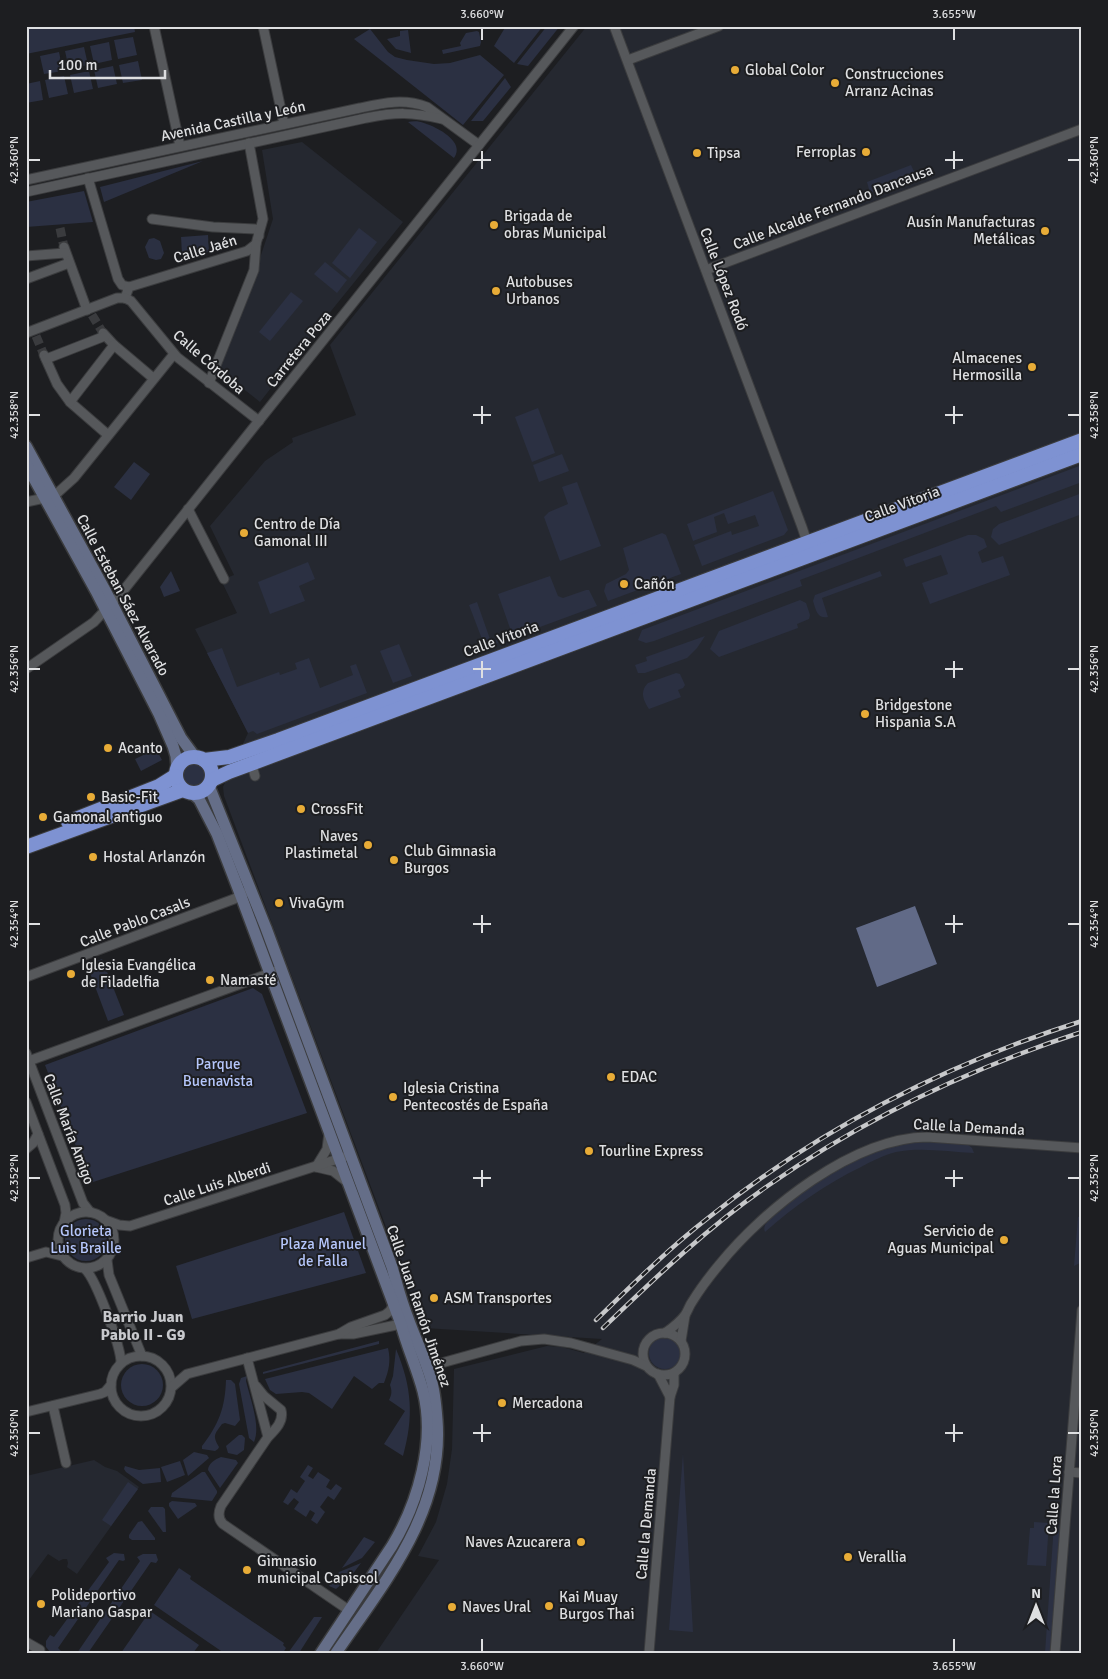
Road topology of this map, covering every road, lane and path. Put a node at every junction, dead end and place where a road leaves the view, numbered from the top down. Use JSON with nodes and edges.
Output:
{"nodes":[{"id":1,"x":154,"y":26,"type":"edge"},
{"id":2,"x":263,"y":26,"type":"edge"},
{"id":3,"x":574,"y":26,"type":"edge"},
{"id":4,"x":614,"y":26,"type":"edge"},
{"id":5,"x":719,"y":26,"type":"edge"},
{"id":6,"x":628,"y":60,"type":"junction"},
{"id":7,"x":442,"y":119,"type":"junction"},
{"id":8,"x":284,"y":124,"type":"junction"},
{"id":9,"x":1082,"y":129,"type":"edge"},
{"id":10,"x":249,"y":143,"type":"junction"},
{"id":11,"x":479,"y":145,"type":"junction"},
{"id":12,"x":180,"y":146,"type":"junction"},
{"id":13,"x":88,"y":178,"type":"junction"},
{"id":14,"x":26,"y":180,"type":"edge"},
{"id":15,"x":26,"y":192,"type":"edge"},
{"id":16,"x":152,"y":219,"type":"dead end"},
{"id":17,"x":258,"y":240,"type":"junction"},
{"id":18,"x":26,"y":256,"type":"edge"},
{"id":19,"x":69,"y":263,"type":"junction"},
{"id":20,"x":706,"y":270,"type":"junction"},
{"id":21,"x":26,"y":279,"type":"edge"},
{"id":22,"x":129,"y":287,"type":"junction"},
{"id":23,"x":125,"y":298,"type":"junction"},
{"id":24,"x":89,"y":311,"type":"junction"},
{"id":25,"x":32,"y":333,"type":"edge"},
{"id":26,"x":114,"y":345,"type":"junction"},
{"id":27,"x":174,"y":354,"type":"junction"},
{"id":28,"x":153,"y":378,"type":"junction"},
{"id":29,"x":210,"y":383,"type":"junction"},
{"id":30,"x":70,"y":402,"type":"junction"},
{"id":31,"x":258,"y":421,"type":"junction"},
{"id":32,"x":108,"y":435,"type":"junction"},
{"id":33,"x":1082,"y":440,"type":"edge"},
{"id":34,"x":26,"y":446,"type":"edge"},
{"id":35,"x":1082,"y":454,"type":"edge"},
{"id":36,"x":26,"y":464,"type":"edge"},
{"id":37,"x":50,"y":497,"type":"junction"},
{"id":38,"x":26,"y":502,"type":"edge"},
{"id":39,"x":188,"y":508,"type":"junction"},
{"id":40,"x":807,"y":542,"type":"junction"},
{"id":41,"x":829,"y":548,"type":"junction"},
{"id":42,"x":224,"y":579,"type":"dead end"},
{"id":43,"x":733,"y":585,"type":"junction"},
{"id":44,"x":109,"y":606,"type":"junction"},
{"id":45,"x":26,"y":669,"type":"edge"},
{"id":46,"x":200,"y":758,"type":"junction"},
{"id":47,"x":176,"y":772,"type":"junction"},
{"id":48,"x":211,"y":783,"type":"junction"},
{"id":49,"x":188,"y":792,"type":"junction"},
{"id":50,"x":26,"y":837,"type":"edge"},
{"id":51,"x":26,"y":847,"type":"edge"},
{"id":52,"x":249,"y":886,"type":"junction"},
{"id":53,"x":241,"y":896,"type":"junction"},
{"id":54,"x":275,"y":971,"type":"junction"},
{"id":55,"x":26,"y":977,"type":"edge"},
{"id":56,"x":27,"y":1059,"type":"edge"},
{"id":57,"x":323,"y":1100,"type":"junction"},
{"id":58,"x":26,"y":1102,"type":"edge"},
{"id":59,"x":329,"y":1132,"type":"junction"},
{"id":60,"x":38,"y":1134,"type":"junction"},
{"id":61,"x":28,"y":1148,"type":"edge"},
{"id":62,"x":1077,"y":1148,"type":"edge"},
{"id":63,"x":44,"y":1152,"type":"junction"},
{"id":64,"x":1082,"y":1154,"type":"edge"},
{"id":65,"x":350,"y":1156,"type":"junction"},
{"id":66,"x":338,"y":1159,"type":"junction"},
{"id":67,"x":316,"y":1167,"type":"junction"},
{"id":68,"x":347,"y":1182,"type":"junction"},
{"id":69,"x":90,"y":1212,"type":"junction"},
{"id":70,"x":371,"y":1212,"type":"junction"},
{"id":71,"x":360,"y":1216,"type":"junction"},
{"id":72,"x":108,"y":1221,"type":"junction"},
{"id":73,"x":64,"y":1223,"type":"junction"},
{"id":74,"x":127,"y":1227,"type":"junction"},
{"id":75,"x":58,"y":1238,"type":"junction"},
{"id":76,"x":114,"y":1246,"type":"junction"},
{"id":77,"x":46,"y":1252,"type":"junction"},
{"id":78,"x":62,"y":1256,"type":"junction"},
{"id":79,"x":26,"y":1258,"type":"edge"},
{"id":80,"x":107,"y":1260,"type":"junction"},
{"id":81,"x":85,"y":1269,"type":"junction"},
{"id":82,"x":394,"y":1304,"type":"junction"},
{"id":83,"x":1082,"y":1310,"type":"edge"},
{"id":84,"x":685,"y":1316,"type":"junction"},
{"id":85,"x":401,"y":1324,"type":"junction"},
{"id":86,"x":665,"y":1333,"type":"junction"},
{"id":87,"x":339,"y":1334,"type":"junction"},
{"id":88,"x":681,"y":1341,"type":"junction"},
{"id":89,"x":644,"y":1348,"type":"junction"},
{"id":90,"x":142,"y":1356,"type":"junction"},
{"id":91,"x":247,"y":1358,"type":"junction"},
{"id":92,"x":622,"y":1358,"type":"junction"},
{"id":93,"x":121,"y":1363,"type":"junction"},
{"id":94,"x":440,"y":1364,"type":"junction"},
{"id":95,"x":646,"y":1366,"type":"junction"},
{"id":96,"x":427,"y":1368,"type":"junction"},
{"id":97,"x":166,"y":1369,"type":"junction"},
{"id":98,"x":674,"y":1373,"type":"junction"},
{"id":99,"x":186,"y":1374,"type":"junction"},
{"id":100,"x":658,"y":1374,"type":"junction"},
{"id":101,"x":432,"y":1380,"type":"junction"},
{"id":102,"x":111,"y":1385,"type":"junction"},
{"id":103,"x":256,"y":1386,"type":"junction"},
{"id":104,"x":172,"y":1387,"type":"junction"},
{"id":105,"x":423,"y":1391,"type":"junction"},
{"id":106,"x":100,"y":1394,"type":"junction"},
{"id":107,"x":670,"y":1397,"type":"junction"},
{"id":108,"x":116,"y":1402,"type":"junction"},
{"id":109,"x":52,"y":1406,"type":"junction"},
{"id":110,"x":26,"y":1412,"type":"edge"},
{"id":111,"x":261,"y":1412,"type":"junction"},
{"id":112,"x":281,"y":1420,"type":"junction"},
{"id":113,"x":268,"y":1437,"type":"junction"},
{"id":114,"x":66,"y":1463,"type":"dead end"},
{"id":115,"x":1069,"y":1472,"type":"junction"},
{"id":116,"x":1082,"y":1473,"type":"edge"},
{"id":117,"x":350,"y":1611,"type":"junction"},
{"id":118,"x":26,"y":1642,"type":"edge"},
{"id":119,"x":40,"y":1650,"type":"dead end"},
{"id":120,"x":321,"y":1653,"type":"edge"},
{"id":121,"x":336,"y":1653,"type":"edge"},
{"id":122,"x":649,"y":1653,"type":"edge"},
{"id":123,"x":1055,"y":1653,"type":"edge"}],
"edges":[{"from":1,"to":12,"type":"street"},
{"from":2,"to":8,"type":"street"},
{"from":3,"to":11,"type":"street","name":"Carretera Poza"},
{"from":4,"to":6,"type":"street","name":"Calle López Rodó"},
{"from":5,"to":6,"type":"street"},
{"from":6,"to":20,"type":"street","name":"Calle López Rodó"},
{"from":7,"to":8,"type":"street","name":"Avenida Castilla y León"},
{"from":7,"to":10,"type":"street","name":"Avenida Castilla y León"},
{"from":7,"to":11,"type":"street","name":"Avenida Castilla y León"},
{"from":8,"to":12,"type":"street","name":"Avenida Castilla y León"},
{"from":9,"to":20,"type":"street","name":"Calle Alcalde Fernando Dancausa"},
{"from":10,"to":13,"type":"street","name":"Avenida Castilla y León"},
{"from":10,"to":17,"type":"street"},
{"from":11,"to":31,"type":"street","name":"Carretera Poza"},
{"from":12,"to":14,"type":"street","name":"Avenida Castilla y León"},
{"from":13,"to":15,"type":"street","name":"Avenida Castilla y León"},
{"from":13,"to":22,"type":"street"},
{"from":16,"to":17,"type":"street"},
{"from":17,"to":22,"type":"street","name":"Calle Jaén"},
{"from":17,"to":29,"type":"street"},
{"from":18,"to":19,"type":"street"},
{"from":19,"to":21,"type":"street"},
{"from":19,"to":24,"type":"street"},
{"from":20,"to":40,"type":"street","name":"Calle López Rodó"},
{"from":22,"to":23,"type":"street"},
{"from":23,"to":24,"type":"street"},
{"from":23,"to":27,"type":"street","name":"Calle Córdoba"},
{"from":24,"to":25,"type":"street"},
{"from":26,"to":28,"type":"street"},
{"from":26,"to":30,"type":"street"},
{"from":26,"to":30,"type":"street"},
{"from":27,"to":28,"type":"street"},
{"from":27,"to":29,"type":"street","name":"Calle Córdoba"},
{"from":28,"to":32,"type":"street"},
{"from":29,"to":31,"type":"street","name":"Calle Córdoba"},
{"from":30,"to":32,"type":"street"},
{"from":31,"to":39,"type":"street","name":"Carretera Poza"},
{"from":32,"to":37,"type":"street"},
{"from":33,"to":40,"type":"highway","name":"Calle Vitoria"},
{"from":34,"to":37,"type":"main road","name":"Calle Esteban Sáez Alvarado"},
{"from":35,"to":41,"type":"highway","name":"Calle Vitoria"},
{"from":36,"to":37,"type":"main road","name":"Calle Esteban Sáez Alvarado"},
{"from":37,"to":38,"type":"street"},
{"from":37,"to":44,"type":"main road","name":"Calle Esteban Sáez Alvarado"},
{"from":39,"to":42,"type":"street"},
{"from":39,"to":44,"type":"street","name":"Carretera Poza"},
{"from":40,"to":41,"type":"highway"},
{"from":40,"to":43,"type":"street","name":"Calle Vitoria"},
{"from":40,"to":46,"type":"highway","name":"Calle Vitoria"},
{"from":41,"to":43,"type":"highway","name":"Calle Vitoria"},
{"from":43,"to":48,"type":"highway","name":"Calle Vitoria"},
{"from":44,"to":45,"type":"street","name":"Carretera Poza"},
{"from":44,"to":46,"type":"main road","name":"Calle Esteban Sáez Alvarado"},
{"from":44,"to":47,"type":"main road","name":"Calle Esteban Sáez Alvarado"},
{"from":46,"to":47,"type":"highway"},
{"from":46,"to":48,"type":"highway"},
{"from":47,"to":49,"type":"highway"},
{"from":47,"to":50,"type":"highway"},
{"from":48,"to":49,"type":"highway"},
{"from":48,"to":52,"type":"main road","name":"Calle Juan Ramón Jiménez"},
{"from":49,"to":51,"type":"highway"},
{"from":49,"to":53,"type":"main road","name":"Calle Juan Ramón Jiménez"},
{"from":52,"to":53,"type":"street"},
{"from":52,"to":54,"type":"main road","name":"Calle Juan Ramón Jiménez"},
{"from":53,"to":54,"type":"main road","name":"Calle Juan Ramón Jiménez"},
{"from":53,"to":55,"type":"street","name":"Calle Pablo Casals"},
{"from":54,"to":56,"type":"street"},
{"from":54,"to":57,"type":"main road","name":"Calle Juan Ramón Jiménez"},
{"from":56,"to":69,"type":"street","name":"Calle María Amigo"},
{"from":57,"to":59,"type":"main road","name":"Calle Juan Ramón Jiménez"},
{"from":57,"to":65,"type":"main road","name":"Calle Juan Ramón Jiménez"},
{"from":58,"to":60,"type":"street","name":"Calle María Amigo"},
{"from":59,"to":66,"type":"main road","name":"Calle Juan Ramón Jiménez"},
{"from":59,"to":67,"type":"street"},
{"from":60,"to":61,"type":"street"},
{"from":60,"to":63,"type":"street","name":"Calle María Amigo"},
{"from":61,"to":63,"type":"street"},
{"from":62,"to":64,"type":"street"},
{"from":62,"to":84,"type":"street","name":"Calle la Demanda"},
{"from":63,"to":73,"type":"street","name":"Calle María Amigo"},
{"from":65,"to":66,"type":"street","name":"Calle Luis Alberdi"},
{"from":65,"to":70,"type":"main road","name":"Calle Juan Ramón Jiménez"},
{"from":66,"to":67,"type":"street","name":"Calle Luis Alberdi"},
{"from":66,"to":68,"type":"main road","name":"Calle Juan Ramón Jiménez"},
{"from":67,"to":68,"type":"street"},
{"from":67,"to":74,"type":"street","name":"Calle Luis Alberdi"},
{"from":68,"to":71,"type":"main road","name":"Calle Juan Ramón Jiménez"},
{"from":69,"to":72,"type":"street"},
{"from":69,"to":73,"type":"street"},
{"from":70,"to":71,"type":"street","name":"Calle Juan Ramón Jiménez"},
{"from":70,"to":96,"type":"main road","name":"Calle Juan Ramón Jiménez"},
{"from":71,"to":82,"type":"main road","name":"Calle Juan Ramón Jiménez"},
{"from":72,"to":74,"type":"street"},
{"from":72,"to":76,"type":"street"},
{"from":73,"to":75,"type":"street"},
{"from":74,"to":76,"type":"street"},
{"from":75,"to":77,"type":"street"},
{"from":75,"to":78,"type":"street"},
{"from":76,"to":80,"type":"street"},
{"from":77,"to":78,"type":"street"},
{"from":77,"to":79,"type":"street"},
{"from":78,"to":81,"type":"street"},
{"from":80,"to":81,"type":"street"},
{"from":80,"to":90,"type":"street"},
{"from":81,"to":93,"type":"street"},
{"from":82,"to":85,"type":"main road","name":"Calle Juan Ramón Jiménez"},
{"from":82,"to":87,"type":"street"},
{"from":83,"to":115,"type":"street","name":"Calle la Lora"},
{"from":84,"to":86,"type":"street","name":"Calle la Demanda"},
{"from":84,"to":88,"type":"street","name":"Calle la Demanda"},
{"from":85,"to":87,"type":"street"},
{"from":85,"to":96,"type":"street"},
{"from":85,"to":105,"type":"main road","name":"Calle Juan Ramón Jiménez"},
{"from":86,"to":88,"type":"street"},
{"from":86,"to":89,"type":"street"},
{"from":87,"to":91,"type":"street"},
{"from":88,"to":98,"type":"street"},
{"from":89,"to":92,"type":"street"},
{"from":89,"to":95,"type":"street"},
{"from":90,"to":93,"type":"street"},
{"from":90,"to":97,"type":"street"},
{"from":91,"to":99,"type":"street"},
{"from":91,"to":103,"type":"street"},
{"from":92,"to":94,"type":"street"},
{"from":92,"to":95,"type":"street"},
{"from":93,"to":102,"type":"street"},
{"from":94,"to":96,"type":"street"},
{"from":94,"to":101,"type":"street"},
{"from":95,"to":100,"type":"street"},
{"from":96,"to":101,"type":"main road","name":"Calle Juan Ramón Jiménez"},
{"from":96,"to":105,"type":"street"},
{"from":97,"to":99,"type":"street"},
{"from":97,"to":104,"type":"street"},
{"from":98,"to":100,"type":"street"},
{"from":98,"to":107,"type":"street","name":"Calle la Demanda"},
{"from":99,"to":104,"type":"street"},
{"from":100,"to":107,"type":"street"},
{"from":101,"to":121,"type":"main road","name":"Calle Juan Ramón Jiménez"},
{"from":102,"to":106,"type":"street"},
{"from":102,"to":108,"type":"street"},
{"from":103,"to":111,"type":"street"},
{"from":103,"to":112,"type":"street"},
{"from":104,"to":108,"type":"street"},
{"from":105,"to":117,"type":"main road","name":"Calle Juan Ramón Jiménez"},
{"from":106,"to":108,"type":"street"},
{"from":106,"to":109,"type":"street"},
{"from":107,"to":122,"type":"street","name":"Calle la Demanda"},
{"from":109,"to":110,"type":"street"},
{"from":109,"to":114,"type":"street"},
{"from":111,"to":112,"type":"street"},
{"from":111,"to":113,"type":"street"},
{"from":112,"to":113,"type":"street"},
{"from":113,"to":117,"type":"street"},
{"from":115,"to":116,"type":"street"},
{"from":115,"to":123,"type":"street","name":"Calle la Lora"},
{"from":117,"to":120,"type":"main road","name":"Calle Juan Ramón Jiménez"},
{"from":118,"to":119,"type":"street"}]}
